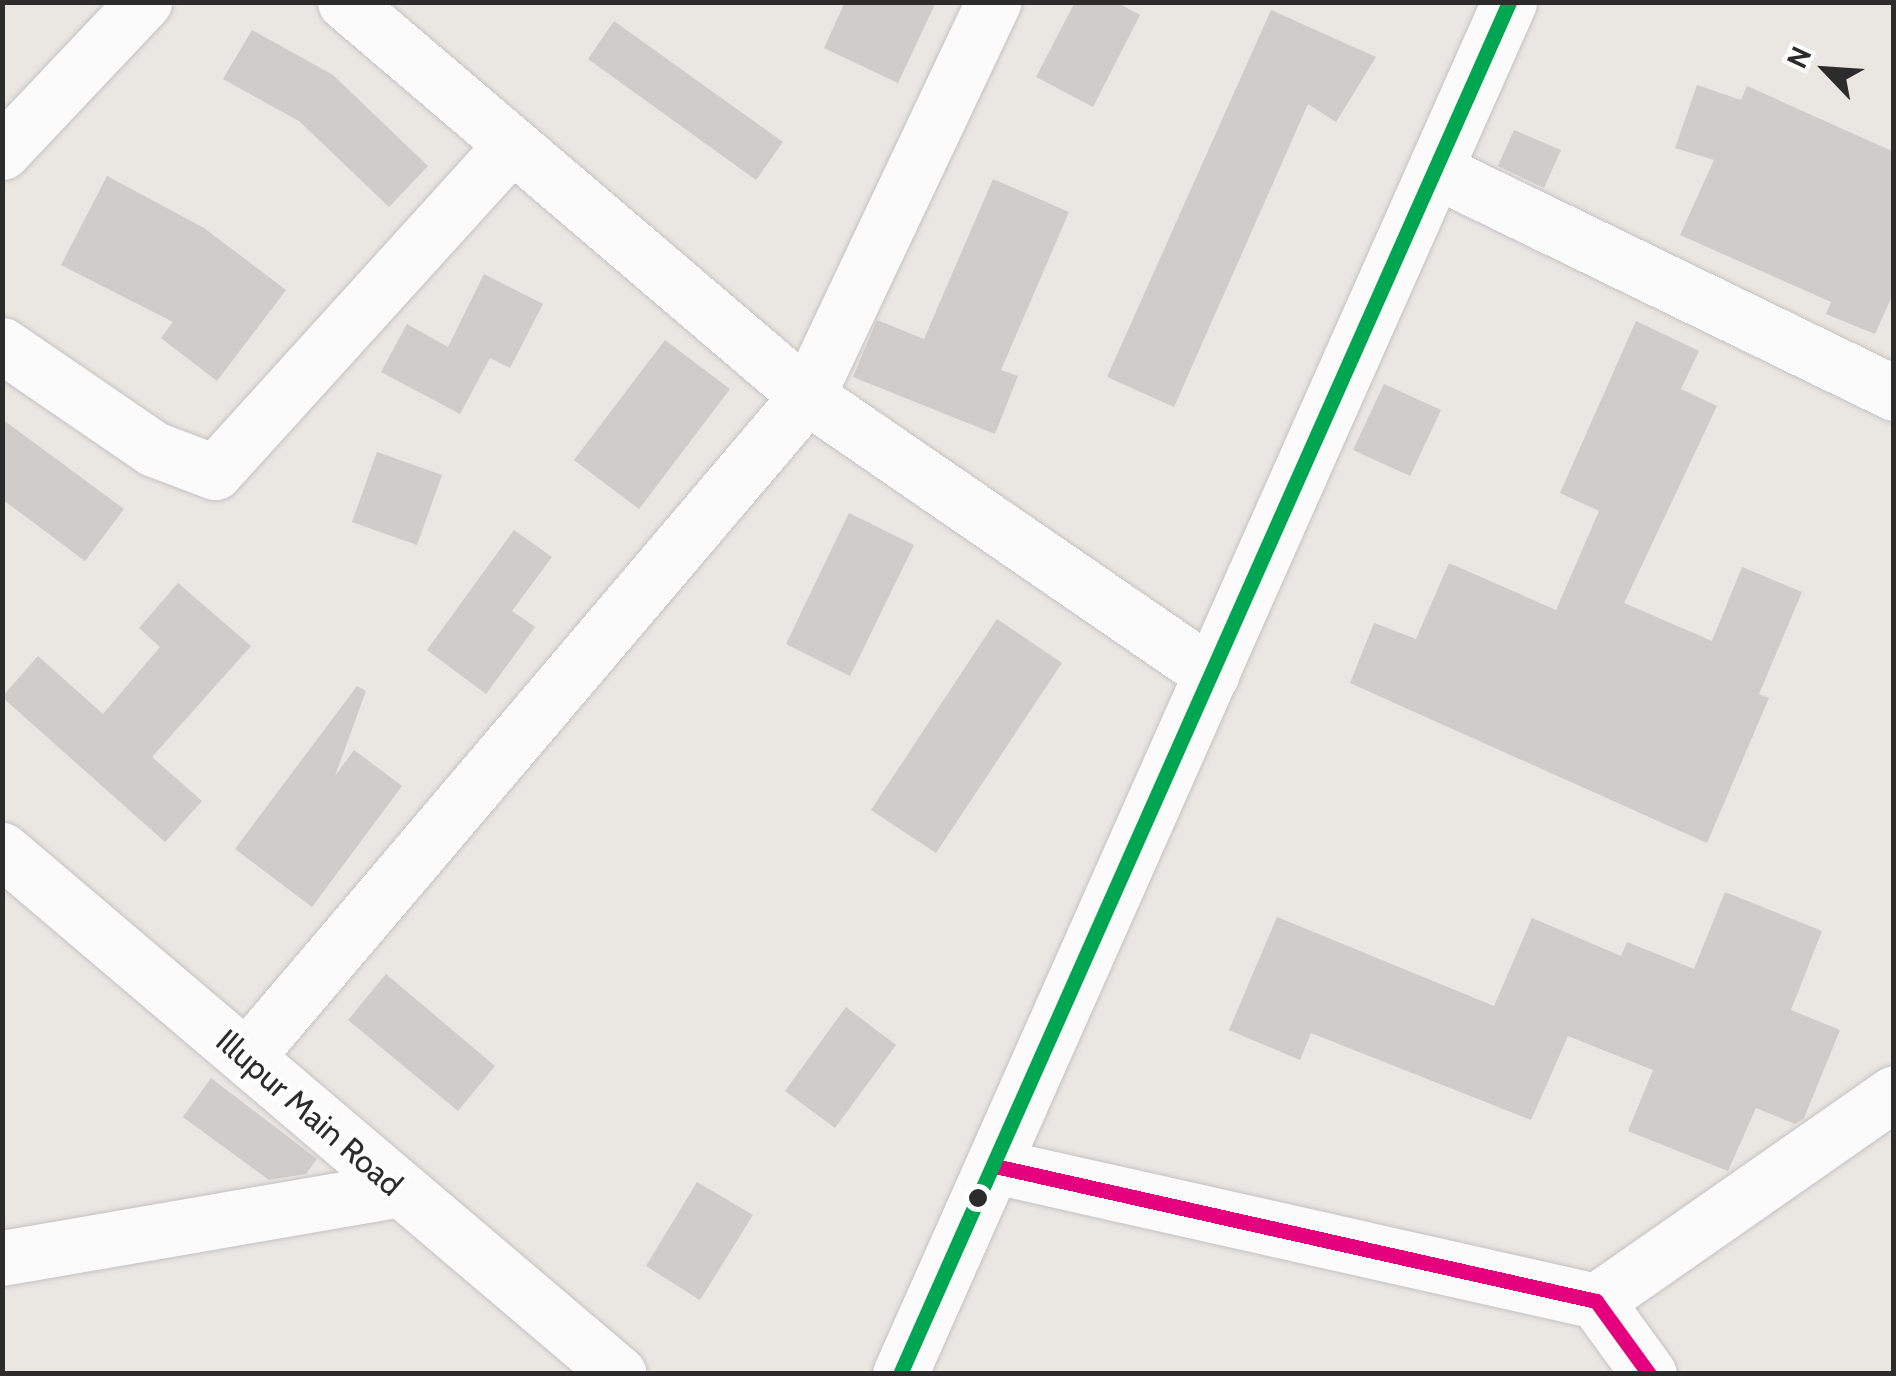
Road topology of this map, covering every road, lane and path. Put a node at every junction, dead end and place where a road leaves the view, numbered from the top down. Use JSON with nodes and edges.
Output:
{"nodes":[{"id":1,"x":144,"y":2,"type":"edge"},
{"id":2,"x":345,"y":2,"type":"edge"},
{"id":3,"x":993,"y":2,"type":"edge"},
{"id":4,"x":1509,"y":2,"type":"edge"},
{"id":5,"x":512,"y":144,"type":"junction"},
{"id":6,"x":2,"y":152,"type":"edge"},
{"id":7,"x":1436,"y":170,"type":"junction"},
{"id":8,"x":2,"y":346,"type":"edge"},
{"id":9,"x":1894,"y":394,"type":"edge"},
{"id":10,"x":807,"y":396,"type":"junction"},
{"id":11,"x":1212,"y":674,"type":"junction"},
{"id":12,"x":2,"y":850,"type":"edge"},
{"id":13,"x":246,"y":1056,"type":"junction"},
{"id":14,"x":1894,"y":1093,"type":"edge"},
{"id":15,"x":996,"y":1166,"type":"junction"},
{"id":16,"x":396,"y":1190,"type":"junction"},
{"id":17,"x":2,"y":1258,"type":"edge"},
{"id":18,"x":1596,"y":1300,"type":"junction"},
{"id":19,"x":619,"y":1374,"type":"edge"},
{"id":20,"x":900,"y":1374,"type":"edge"},
{"id":21,"x":1649,"y":1374,"type":"edge"}],
"edges":[{"from":1,"to":6,"type":"street"},
{"from":2,"to":5,"type":"street"},
{"from":3,"to":10,"type":"street"},
{"from":4,"to":7,"type":"street"},
{"from":5,"to":8,"type":"street"},
{"from":5,"to":10,"type":"street"},
{"from":7,"to":9,"type":"street"},
{"from":7,"to":11,"type":"street"},
{"from":10,"to":11,"type":"street"},
{"from":10,"to":13,"type":"street"},
{"from":11,"to":15,"type":"street"},
{"from":12,"to":13,"type":"street","name":"Illupur Main Road"},
{"from":13,"to":16,"type":"street","name":"Illupur Main Road"},
{"from":14,"to":18,"type":"street"},
{"from":15,"to":18,"type":"street"},
{"from":15,"to":20,"type":"street"},
{"from":16,"to":17,"type":"street"},
{"from":16,"to":19,"type":"street","name":"Illupur Main Road"},
{"from":18,"to":21,"type":"street"}]}
